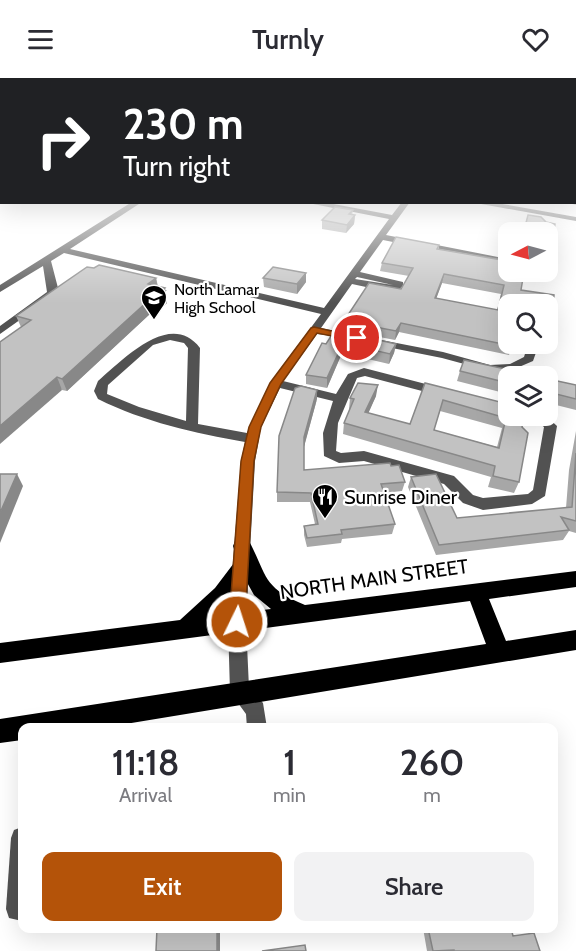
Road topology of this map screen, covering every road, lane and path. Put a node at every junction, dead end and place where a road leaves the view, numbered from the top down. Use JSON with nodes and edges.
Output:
{"nodes":[{"id":1,"x":107,"y":222,"type":"edge"},
{"id":2,"x":393,"y":222,"type":"edge"},
{"id":3,"x":382,"y":237,"type":"junction"},
{"id":4,"x":63,"y":250,"type":"junction"},
{"id":5,"x":498,"y":260,"type":"edge"},
{"id":6,"x":46,"y":261,"type":"junction"},
{"id":7,"x":0,"y":290,"type":"edge"},
{"id":8,"x":327,"y":312,"type":"junction"},
{"id":9,"x":314,"y":330,"type":"junction"},
{"id":10,"x":0,"y":331,"type":"edge"},
{"id":11,"x":530,"y":354,"type":"edge"},
{"id":12,"x":276,"y":383,"type":"junction"},
{"id":13,"x":453,"y":395,"type":"edge"},
{"id":14,"x":339,"y":399,"type":"junction"},
{"id":15,"x":192,"y":426,"type":"junction"},
{"id":16,"x":550,"y":426,"type":"edge"},
{"id":17,"x":253,"y":439,"type":"junction"},
{"id":18,"x":242,"y":546,"type":"junction"},
{"id":19,"x":241,"y":566,"type":"junction"},
{"id":20,"x":576,"y":579,"type":"edge"},
{"id":21,"x":476,"y":591,"type":"junction"},
{"id":22,"x":304,"y":614,"type":"junction"},
{"id":23,"x":237,"y":622,"type":"junction"},
{"id":24,"x":185,"y":629,"type":"junction"},
{"id":25,"x":576,"y":640,"type":"edge"},
{"id":26,"x":500,"y":652,"type":"junction"},
{"id":27,"x":0,"y":653,"type":"edge"},
{"id":28,"x":240,"y":692,"type":"junction"},
{"id":29,"x":57,"y":723,"type":"edge"},
{"id":30,"x":257,"y":723,"type":"edge"},
{"id":31,"x":18,"y":729,"type":"edge"},
{"id":32,"x":0,"y":731,"type":"edge"}],
"edges":[{"from":1,"to":4,"type":"street"},
{"from":2,"to":3,"type":"street"},
{"from":3,"to":5,"type":"street"},
{"from":3,"to":8,"type":"street"},
{"from":4,"to":6,"type":"street"},
{"from":4,"to":8,"type":"street"},
{"from":6,"to":7,"type":"street"},
{"from":6,"to":10,"type":"street"},
{"from":8,"to":9,"type":"street"},
{"from":9,"to":11,"type":"street"},
{"from":9,"to":12,"type":"street"},
{"from":12,"to":14,"type":"street"},
{"from":12,"to":17,"type":"street"},
{"from":13,"to":14,"type":"street"},
{"from":14,"to":16,"type":"street"},
{"from":15,"to":15,"type":"street"},
{"from":15,"to":17,"type":"street"},
{"from":17,"to":18,"type":"street"},
{"from":18,"to":19,"type":"street"},
{"from":18,"to":22,"type":"highway"},
{"from":19,"to":23,"type":"street"},
{"from":19,"to":24,"type":"highway"},
{"from":20,"to":21,"type":"highway","name":"NORTH MAIN STREET"},
{"from":21,"to":22,"type":"highway","name":"NORTH MAIN STREET"},
{"from":21,"to":26,"type":"highway"},
{"from":22,"to":23,"type":"highway","name":"NORTH MAIN STREET"},
{"from":23,"to":24,"type":"highway","name":"NORTH MAIN STREET"},
{"from":23,"to":28,"type":"street"},
{"from":24,"to":27,"type":"highway","name":"NORTH MAIN STREET"},
{"from":25,"to":26,"type":"highway"},
{"from":26,"to":28,"type":"highway"},
{"from":28,"to":29,"type":"highway"},
{"from":28,"to":30,"type":"street"},
{"from":31,"to":32,"type":"highway"}]}
